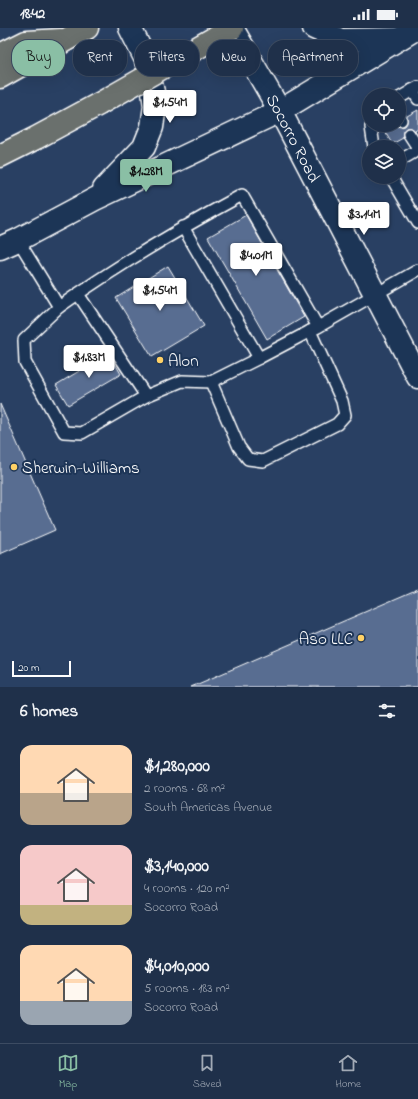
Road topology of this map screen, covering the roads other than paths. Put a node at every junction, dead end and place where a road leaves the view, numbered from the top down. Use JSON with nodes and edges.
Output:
{"nodes":[{"id":1,"x":87,"y":28,"type":"edge"},
{"id":2,"x":130,"y":28,"type":"edge"},
{"id":3,"x":232,"y":28,"type":"edge"},
{"id":4,"x":314,"y":28,"type":"edge"},
{"id":5,"x":409,"y":33,"type":"edge"},
{"id":6,"x":68,"y":40,"type":"junction"},
{"id":7,"x":0,"y":56,"type":"edge"},
{"id":8,"x":0,"y":77,"type":"edge"},
{"id":9,"x":416,"y":92,"type":"edge"},
{"id":10,"x":406,"y":96,"type":"edge"},
{"id":11,"x":280,"y":111,"type":"junction"},
{"id":12,"x":409,"y":134,"type":"dead end"},
{"id":13,"x":418,"y":149,"type":"edge"},
{"id":14,"x":0,"y":156,"type":"edge"},
{"id":15,"x":406,"y":157,"type":"edge"},
{"id":16,"x":395,"y":184,"type":"edge"},
{"id":17,"x":95,"y":199,"type":"junction"},
{"id":18,"x":418,"y":223,"type":"edge"},
{"id":19,"x":183,"y":227,"type":"junction"},
{"id":20,"x":9,"y":244,"type":"edge"},
{"id":21,"x":418,"y":270,"type":"edge"},
{"id":22,"x":78,"y":294,"type":"junction"},
{"id":23,"x":375,"y":294,"type":"junction"},
{"id":24,"x":59,"y":307,"type":"junction"},
{"id":25,"x":314,"y":329,"type":"junction"},
{"id":26,"x":412,"y":349,"type":"edge"},
{"id":27,"x":259,"y":358,"type":"junction"},
{"id":28,"x":418,"y":377,"type":"edge"},
{"id":29,"x":211,"y":382,"type":"junction"},
{"id":30,"x":146,"y":396,"type":"junction"}],
"edges":[{"from":1,"to":6,"type":"highway"},
{"from":2,"to":17,"type":"main road"},
{"from":3,"to":11,"type":"main road","name":"Socorro Road"},
{"from":3,"to":14,"type":"highway","bridge":true},
{"from":4,"to":5,"type":"main road"},
{"from":5,"to":11,"type":"main road"},
{"from":6,"to":7,"type":"highway"},
{"from":6,"to":8,"type":"highway"},
{"from":9,"to":10,"type":"lane"},
{"from":11,"to":17,"type":"main road"},
{"from":11,"to":23,"type":"main road","name":"Socorro Road"},
{"from":12,"to":13,"type":"lane"},
{"from":13,"to":15,"type":"lane"},
{"from":16,"to":18,"type":"lane"},
{"from":17,"to":20,"type":"main road"},
{"from":19,"to":22,"type":"lane"},
{"from":19,"to":25,"type":"lane"},
{"from":19,"to":27,"type":"lane"},
{"from":20,"to":24,"type":"lane"},
{"from":21,"to":23,"type":"lane"},
{"from":22,"to":24,"type":"lane"},
{"from":22,"to":30,"type":"lane"},
{"from":23,"to":25,"type":"lane"},
{"from":23,"to":26,"type":"main road","name":"Socorro Road"},
{"from":24,"to":30,"type":"lane"},
{"from":25,"to":27,"type":"lane"},
{"from":25,"to":29,"type":"lane"},
{"from":26,"to":28,"type":"main road","name":"Socorro Road"},
{"from":27,"to":29,"type":"lane"},
{"from":29,"to":30,"type":"lane"}]}
